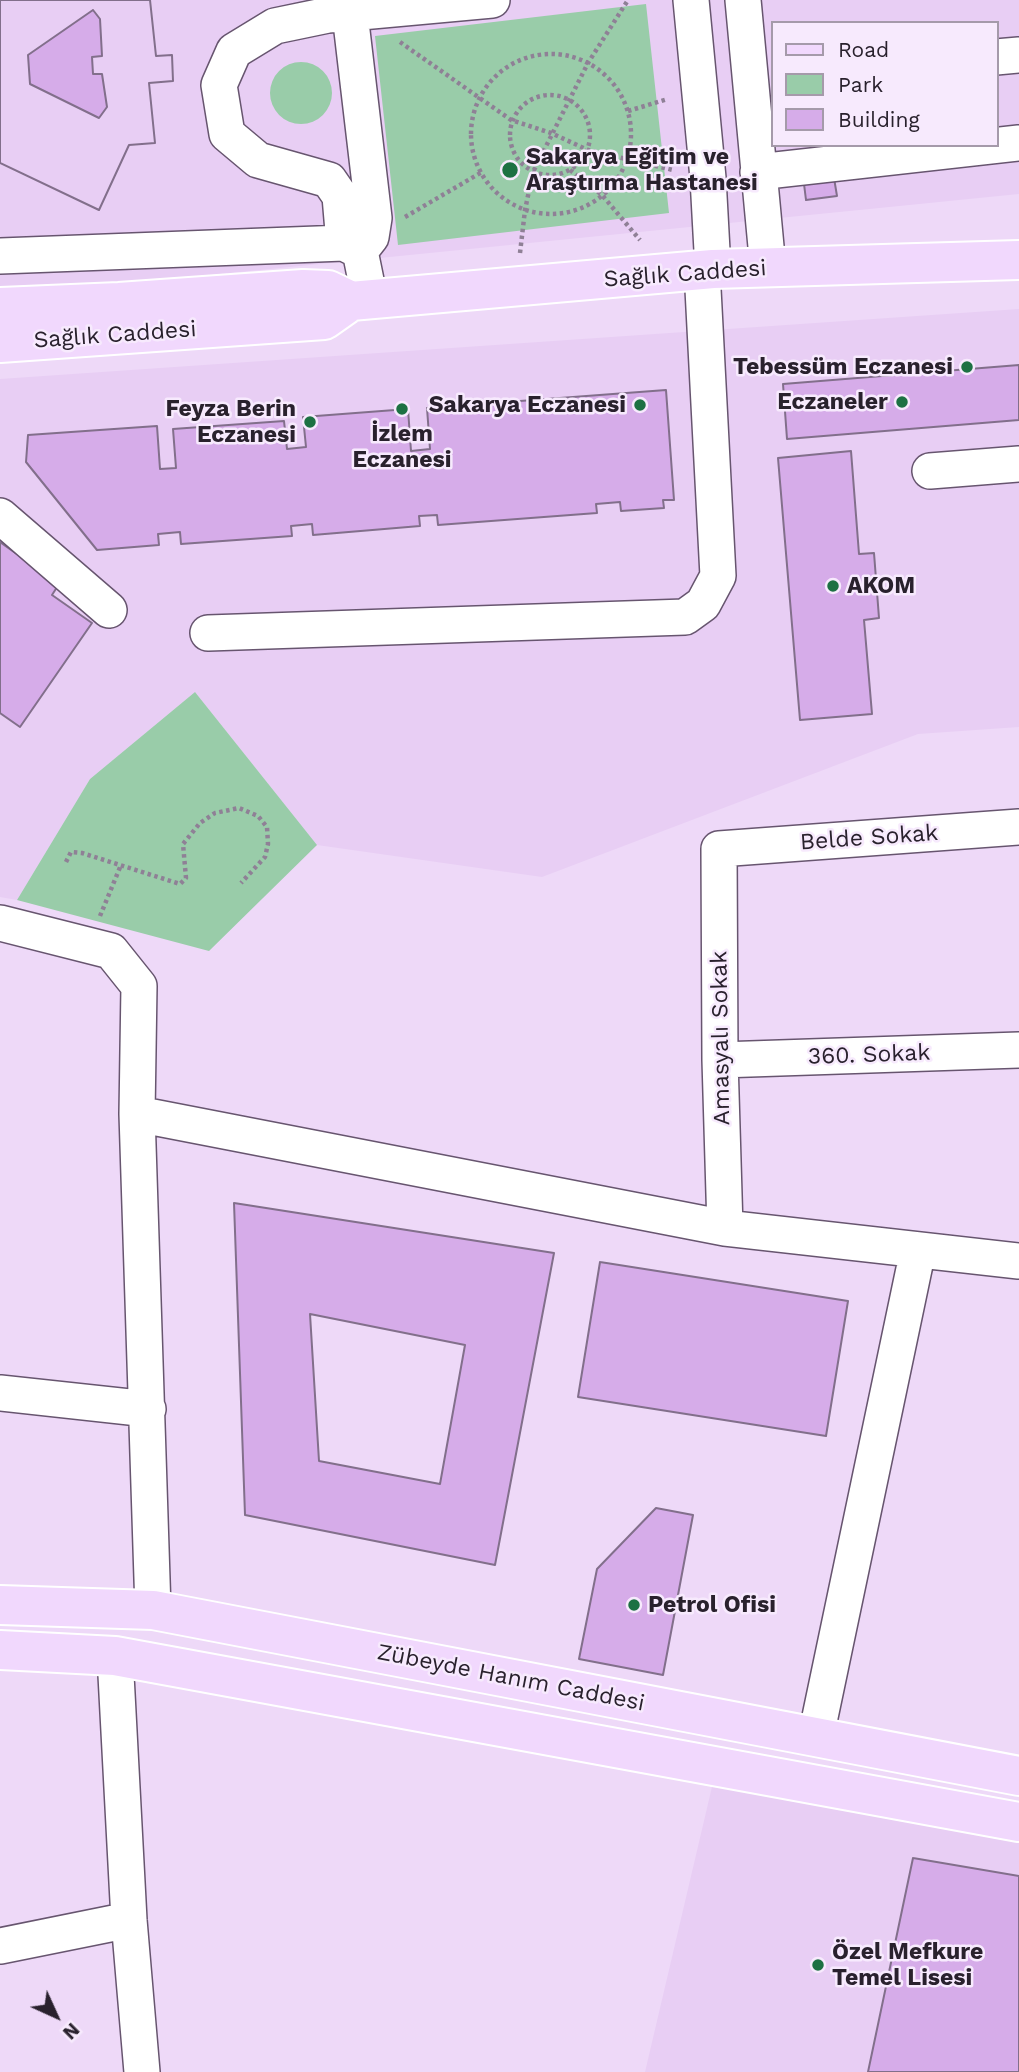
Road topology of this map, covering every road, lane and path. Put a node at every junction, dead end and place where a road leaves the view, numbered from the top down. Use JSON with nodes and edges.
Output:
{"nodes":[{"id":1,"x":492,"y":0,"type":"edge"},
{"id":2,"x":628,"y":0,"type":"edge"},
{"id":3,"x":691,"y":0,"type":"edge"},
{"id":4,"x":753,"y":1,"type":"edge"},
{"id":5,"x":355,"y":13,"type":"junction"},
{"id":6,"x":1019,"y":55,"type":"edge"},
{"id":7,"x":998,"y":57,"type":"edge"},
{"id":8,"x":587,"y":63,"type":"junction"},
{"id":9,"x":761,"y":78,"type":"edge"},
{"id":10,"x":480,"y":99,"type":"junction"},
{"id":11,"x":568,"y":99,"type":"junction"},
{"id":12,"x":511,"y":120,"type":"junction"},
{"id":13,"x":551,"y":133,"type":"junction"},
{"id":14,"x":1019,"y":144,"type":"edge"},
{"id":15,"x":998,"y":146,"type":"edge"},
{"id":16,"x":991,"y":147,"type":"edge"},
{"id":17,"x":588,"y":150,"type":"junction"},
{"id":18,"x":627,"y":160,"type":"junction"},
{"id":19,"x":570,"y":170,"type":"junction"},
{"id":20,"x":482,"y":172,"type":"junction"},
{"id":21,"x":533,"y":172,"type":"junction"},
{"id":22,"x":758,"y":172,"type":"junction"},
{"id":23,"x":708,"y":178,"type":"junction"},
{"id":24,"x":602,"y":195,"type":"junction"},
{"id":25,"x":525,"y":210,"type":"junction"},
{"id":26,"x":359,"y":244,"type":"junction"},
{"id":27,"x":0,"y":256,"type":"edge"},
{"id":28,"x":1019,"y":260,"type":"edge"},
{"id":29,"x":768,"y":268,"type":"junction"},
{"id":30,"x":694,"y":271,"type":"junction"},
{"id":31,"x":517,"y":287,"type":"junction"},
{"id":32,"x":360,"y":301,"type":"junction"},
{"id":33,"x":0,"y":307,"type":"edge"},
{"id":34,"x":0,"y":343,"type":"edge"},
{"id":35,"x":1019,"y":464,"type":"edge"},
{"id":36,"x":930,"y":471,"type":"dead end"},
{"id":37,"x":0,"y":516,"type":"edge"},
{"id":38,"x":109,"y":610,"type":"dead end"},
{"id":39,"x":208,"y":633,"type":"dead end"},
{"id":40,"x":1019,"y":827,"type":"edge"},
{"id":41,"x":719,"y":849,"type":"joint"},
{"id":42,"x":66,"y":862,"type":"dead end"},
{"id":43,"x":121,"y":865,"type":"junction"},
{"id":44,"x":241,"y":883,"type":"dead end"},
{"id":45,"x":0,"y":923,"type":"edge"},
{"id":46,"x":92,"y":947,"type":"junction"},
{"id":47,"x":1019,"y":1050,"type":"edge"},
{"id":48,"x":720,"y":1060,"type":"junction"},
{"id":49,"x":136,"y":1114,"type":"junction"},
{"id":50,"x":725,"y":1228,"type":"junction"},
{"id":51,"x":918,"y":1250,"type":"junction"},
{"id":52,"x":1019,"y":1261,"type":"edge"},
{"id":53,"x":0,"y":1394,"type":"edge"},
{"id":54,"x":148,"y":1409,"type":"junction"},
{"id":55,"x":0,"y":1605,"type":"edge"},
{"id":56,"x":152,"y":1610,"type":"junction"},
{"id":57,"x":0,"y":1650,"type":"edge"},
{"id":58,"x":115,"y":1656,"type":"junction"},
{"id":59,"x":816,"y":1736,"type":"junction"},
{"id":60,"x":1019,"y":1776,"type":"edge"},
{"id":61,"x":1019,"y":1822,"type":"edge"},
{"id":62,"x":129,"y":1920,"type":"junction"},
{"id":63,"x":0,"y":1946,"type":"edge"},
{"id":64,"x":142,"y":2072,"type":"edge"}],
"edges":[{"from":1,"to":5,"type":"street"},
{"from":2,"to":8,"type":"path"},
{"from":3,"to":23,"type":"street"},
{"from":4,"to":9,"type":"street"},
{"from":5,"to":10,"type":"path"},
{"from":5,"to":26,"type":"street"},
{"from":5,"to":26,"type":"street"},
{"from":6,"to":7,"type":"street"},
{"from":8,"to":10,"type":"path"},
{"from":8,"to":11,"type":"path"},
{"from":8,"to":18,"type":"path"},
{"from":9,"to":22,"type":"street"},
{"from":10,"to":12,"type":"path"},
{"from":10,"to":20,"type":"path"},
{"from":11,"to":12,"type":"path"},
{"from":11,"to":13,"type":"path"},
{"from":11,"to":17,"type":"path"},
{"from":12,"to":13,"type":"path"},
{"from":12,"to":21,"type":"path"},
{"from":13,"to":17,"type":"path"},
{"from":13,"to":21,"type":"path"},
{"from":14,"to":15,"type":"street"},
{"from":16,"to":22,"type":"street"},
{"from":17,"to":18,"type":"path"},
{"from":17,"to":19,"type":"path"},
{"from":18,"to":23,"type":"path"},
{"from":18,"to":24,"type":"path"},
{"from":19,"to":21,"type":"path"},
{"from":19,"to":24,"type":"path"},
{"from":20,"to":25,"type":"path"},
{"from":20,"to":26,"type":"path"},
{"from":21,"to":25,"type":"path"},
{"from":22,"to":29,"type":"street"},
{"from":23,"to":30,"type":"street"},
{"from":24,"to":25,"type":"path"},
{"from":24,"to":30,"type":"path"},
{"from":25,"to":31,"type":"path"},
{"from":26,"to":27,"type":"street"},
{"from":26,"to":32,"type":"street"},
{"from":28,"to":29,"type":"main road","name":"Sağlık Caddesi"},
{"from":29,"to":30,"type":"main road","name":"Sağlık Caddesi"},
{"from":30,"to":31,"type":"main road","name":"Sağlık Caddesi"},
{"from":30,"to":39,"type":"street"},
{"from":31,"to":32,"type":"main road","name":"Sağlık Caddesi"},
{"from":32,"to":33,"type":"main road","name":"Sağlık Caddesi"},
{"from":32,"to":34,"type":"main road","name":"Sağlık Caddesi"},
{"from":35,"to":36,"type":"street"},
{"from":37,"to":38,"type":"street"},
{"from":40,"to":41,"type":"street","name":"Belde Sokak"},
{"from":41,"to":48,"type":"street","name":"Amasyalı Sokak"},
{"from":42,"to":43,"type":"path"},
{"from":43,"to":44,"type":"path"},
{"from":43,"to":46,"type":"path"},
{"from":45,"to":46,"type":"street"},
{"from":46,"to":49,"type":"street"},
{"from":47,"to":48,"type":"street","name":"360. Sokak"},
{"from":48,"to":50,"type":"street","name":"Amasyalı Sokak"},
{"from":49,"to":50,"type":"street"},
{"from":49,"to":54,"type":"street"},
{"from":50,"to":51,"type":"street"},
{"from":51,"to":52,"type":"street"},
{"from":51,"to":59,"type":"street"},
{"from":53,"to":54,"type":"street"},
{"from":54,"to":56,"type":"street"},
{"from":55,"to":56,"type":"main road","name":"Zübeyde Hanım Caddesi"},
{"from":56,"to":59,"type":"main road","name":"Zübeyde Hanım Caddesi"},
{"from":57,"to":58,"type":"main road"},
{"from":58,"to":61,"type":"main road"},
{"from":58,"to":62,"type":"street"},
{"from":59,"to":60,"type":"main road","name":"Zübeyde Hanım Caddesi"},
{"from":62,"to":63,"type":"street"},
{"from":62,"to":64,"type":"street"}]}
